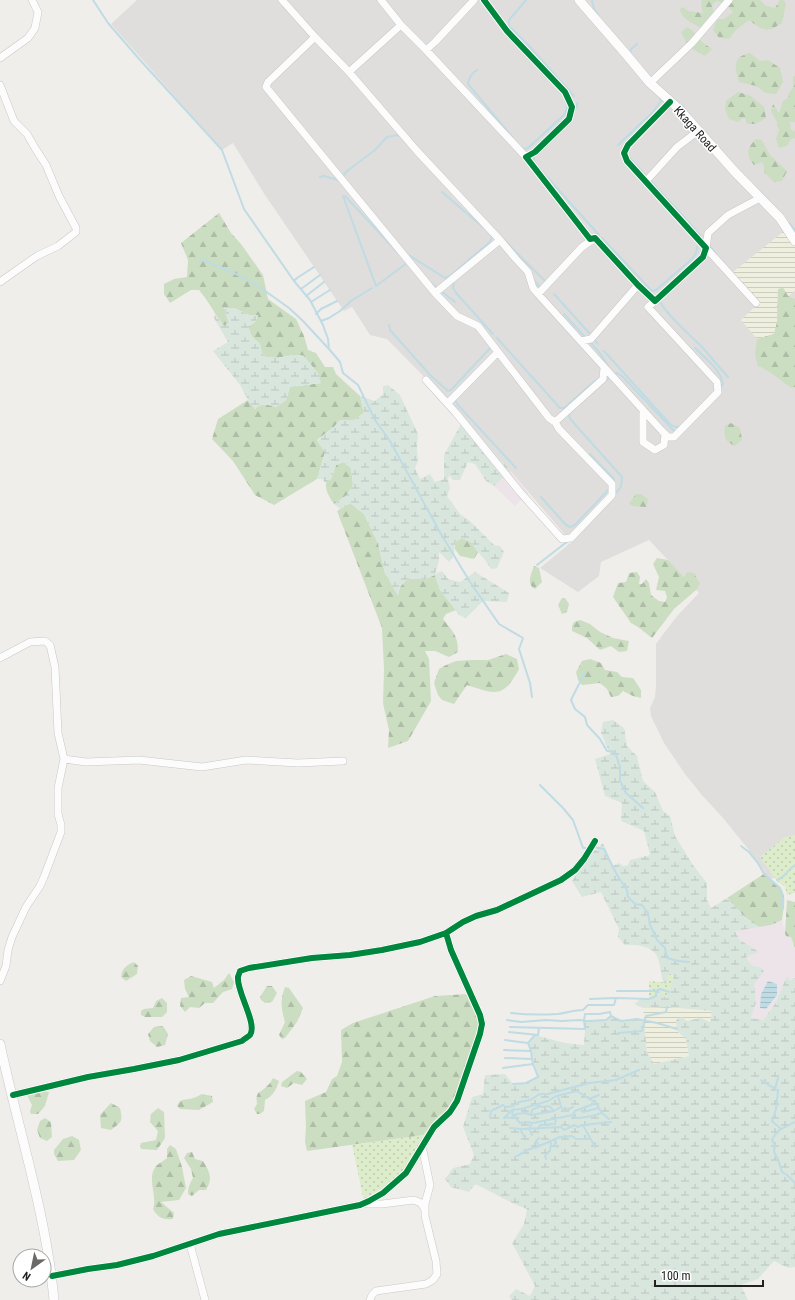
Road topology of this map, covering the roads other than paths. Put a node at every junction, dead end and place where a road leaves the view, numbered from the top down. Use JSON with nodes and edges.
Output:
{"nodes":[{"id":1,"x":32,"y":0,"type":"edge"},
{"id":2,"x":282,"y":0,"type":"edge"},
{"id":3,"x":380,"y":0,"type":"edge"},
{"id":4,"x":474,"y":0,"type":"edge"},
{"id":5,"x":484,"y":0,"type":"edge"},
{"id":6,"x":578,"y":0,"type":"edge"},
{"id":7,"x":729,"y":0,"type":"edge"},
{"id":8,"x":401,"y":25,"type":"junction"},
{"id":9,"x":315,"y":37,"type":"junction"},
{"id":10,"x":426,"y":50,"type":"junction"},
{"id":11,"x":0,"y":58,"type":"edge"},
{"id":12,"x":349,"y":72,"type":"junction"},
{"id":13,"x":650,"y":83,"type":"junction"},
{"id":14,"x":0,"y":85,"type":"edge"},
{"id":15,"x":670,"y":102,"type":"junction"},
{"id":16,"x":698,"y":131,"type":"junction"},
{"id":17,"x":526,"y":157,"type":"junction"},
{"id":18,"x":647,"y":184,"type":"junction"},
{"id":19,"x":760,"y":198,"type":"junction"},
{"id":20,"x":595,"y":238,"type":"junction"},
{"id":21,"x":500,"y":240,"type":"junction"},
{"id":22,"x":795,"y":241,"type":"edge"},
{"id":23,"x":706,"y":248,"type":"junction"},
{"id":24,"x":0,"y":282,"type":"edge"},
{"id":25,"x":638,"y":285,"type":"junction"},
{"id":26,"x":436,"y":293,"type":"junction"},
{"id":27,"x":538,"y":294,"type":"junction"},
{"id":28,"x":655,"y":301,"type":"junction"},
{"id":29,"x":756,"y":303,"type":"dead end"},
{"id":30,"x":581,"y":341,"type":"junction"},
{"id":31,"x":498,"y":352,"type":"junction"},
{"id":32,"x":604,"y":368,"type":"junction"},
{"id":33,"x":613,"y":377,"type":"junction"},
{"id":34,"x":603,"y":379,"type":"junction"},
{"id":35,"x":426,"y":380,"type":"dead end"},
{"id":36,"x":448,"y":404,"type":"junction"},
{"id":37,"x":643,"y":410,"type":"junction"},
{"id":38,"x":554,"y":422,"type":"junction"},
{"id":39,"x":665,"y":434,"type":"junction"},
{"id":40,"x":0,"y":658,"type":"edge"},
{"id":41,"x":64,"y":759,"type":"junction"},
{"id":42,"x":343,"y":761,"type":"dead end"},
{"id":43,"x":595,"y":841,"type":"dead end"},
{"id":44,"x":446,"y":933,"type":"junction"},
{"id":45,"x":0,"y":981,"type":"edge"},
{"id":46,"x":0,"y":1044,"type":"edge"},
{"id":47,"x":13,"y":1095,"type":"junction"},
{"id":48,"x":422,"y":1146,"type":"junction"},
{"id":49,"x":362,"y":1204,"type":"junction"},
{"id":50,"x":425,"y":1210,"type":"junction"},
{"id":51,"x":190,"y":1244,"type":"junction"},
{"id":52,"x":47,"y":1248,"type":"edge"},
{"id":53,"x":52,"y":1276,"type":"joint"},
{"id":54,"x":54,"y":1300,"type":"edge"},
{"id":55,"x":205,"y":1300,"type":"edge"},
{"id":56,"x":370,"y":1300,"type":"edge"}],
"edges":[{"from":1,"to":11,"type":"street"},
{"from":2,"to":9,"type":"street"},
{"from":3,"to":8,"type":"street"},
{"from":4,"to":10,"type":"street"},
{"from":5,"to":17,"type":"street"},
{"from":6,"to":13,"type":"street","name":"Kkaga Road"},
{"from":7,"to":13,"type":"street"},
{"from":8,"to":10,"type":"street"},
{"from":8,"to":12,"type":"street"},
{"from":9,"to":12,"type":"street"},
{"from":9,"to":26,"type":"street"},
{"from":10,"to":17,"type":"street"},
{"from":12,"to":21,"type":"street"},
{"from":13,"to":15,"type":"street","name":"Kkaga Road"},
{"from":14,"to":24,"type":"street"},
{"from":15,"to":16,"type":"street","name":"Kkaga Road"},
{"from":15,"to":18,"type":"street"},
{"from":16,"to":18,"type":"street"},
{"from":16,"to":19,"type":"street","name":"Kkaga Road"},
{"from":17,"to":20,"type":"street"},
{"from":18,"to":23,"type":"street"},
{"from":19,"to":22,"type":"street","name":"Kkaga Road"},
{"from":19,"to":23,"type":"street"},
{"from":20,"to":25,"type":"street"},
{"from":20,"to":27,"type":"street"},
{"from":21,"to":26,"type":"street"},
{"from":21,"to":27,"type":"street"},
{"from":23,"to":28,"type":"street"},
{"from":23,"to":29,"type":"street"},
{"from":25,"to":28,"type":"street"},
{"from":25,"to":30,"type":"street"},
{"from":26,"to":31,"type":"street"},
{"from":27,"to":30,"type":"street"},
{"from":28,"to":39,"type":"street"},
{"from":30,"to":32,"type":"street"},
{"from":31,"to":36,"type":"street"},
{"from":31,"to":38,"type":"street"},
{"from":32,"to":33,"type":"street"},
{"from":32,"to":34,"type":"street"},
{"from":33,"to":34,"type":"street"},
{"from":33,"to":37,"type":"street"},
{"from":34,"to":38,"type":"street"},
{"from":35,"to":36,"type":"street"},
{"from":36,"to":38,"type":"street"},
{"from":37,"to":39,"type":"street"},
{"from":37,"to":39,"type":"street"},
{"from":40,"to":41,"type":"street"},
{"from":41,"to":42,"type":"street"},
{"from":41,"to":45,"type":"street"},
{"from":43,"to":44,"type":"street"},
{"from":44,"to":47,"type":"street"},
{"from":44,"to":48,"type":"street"},
{"from":46,"to":47,"type":"street"},
{"from":47,"to":52,"type":"street"},
{"from":48,"to":49,"type":"street"},
{"from":48,"to":50,"type":"street"},
{"from":49,"to":50,"type":"street"},
{"from":49,"to":51,"type":"street"},
{"from":50,"to":56,"type":"street"},
{"from":51,"to":53,"type":"street"},
{"from":51,"to":55,"type":"street"},
{"from":53,"to":54,"type":"street"}]}
